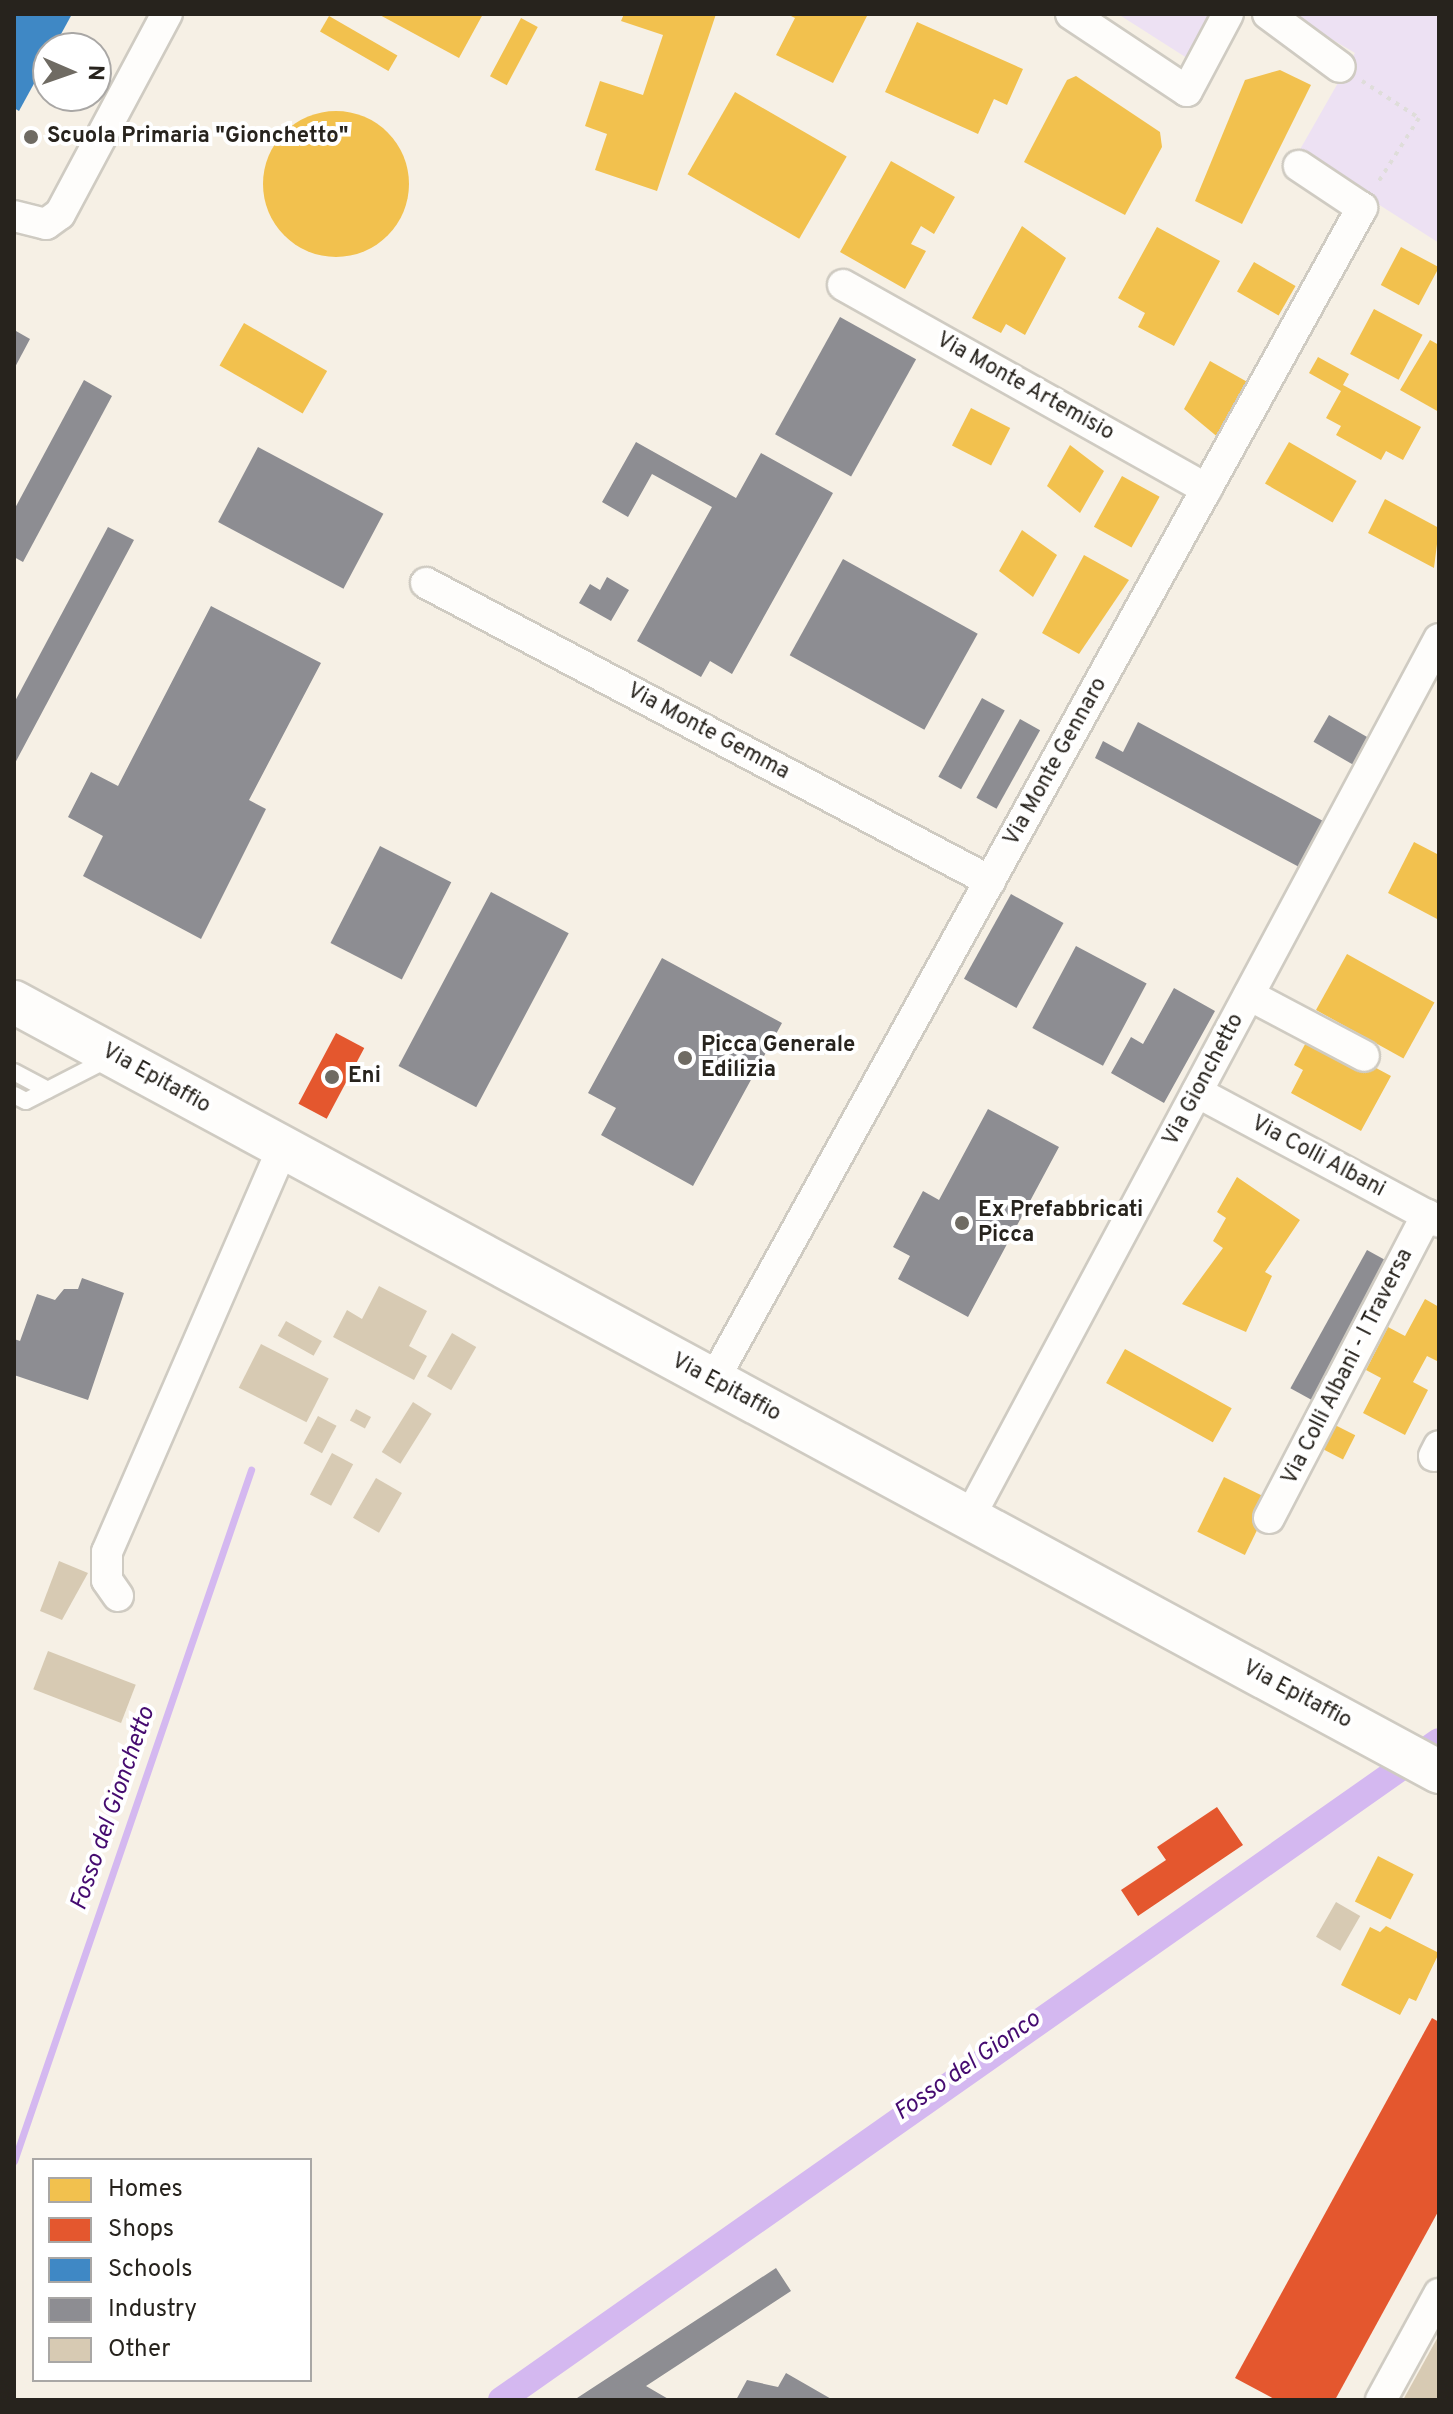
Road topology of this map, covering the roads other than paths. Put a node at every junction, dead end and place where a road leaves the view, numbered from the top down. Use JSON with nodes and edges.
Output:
{"nodes":[{"id":1,"x":167,"y":14,"type":"edge"},
{"id":2,"x":1071,"y":14,"type":"edge"},
{"id":3,"x":1228,"y":14,"type":"edge"},
{"id":4,"x":1268,"y":14,"type":"edge"},
{"id":5,"x":1340,"y":67,"type":"road end"},
{"id":6,"x":1299,"y":166,"type":"dead end"},
{"id":7,"x":14,"y":216,"type":"edge"},
{"id":8,"x":843,"y":285,"type":"dead end"},
{"id":9,"x":1207,"y":489,"type":"junction"},
{"id":10,"x":426,"y":583,"type":"dead end"},
{"id":11,"x":1439,"y":639,"type":"edge"},
{"id":12,"x":990,"y":881,"type":"junction"},
{"id":13,"x":1249,"y":995,"type":"junction"},
{"id":14,"x":14,"y":1002,"type":"edge"},
{"id":15,"x":114,"y":1056,"type":"junction"},
{"id":16,"x":1364,"y":1056,"type":"dead end"},
{"id":17,"x":14,"y":1072,"type":"edge"},
{"id":18,"x":48,"y":1090,"type":"junction"},
{"id":19,"x":1197,"y":1092,"type":"junction"},
{"id":20,"x":14,"y":1095,"type":"edge"},
{"id":21,"x":283,"y":1148,"type":"junction"},
{"id":22,"x":1433,"y":1219,"type":"edge"},
{"id":23,"x":713,"y":1381,"type":"junction"},
{"id":24,"x":1269,"y":1518,"type":"dead end"},
{"id":25,"x":968,"y":1520,"type":"junction"},
{"id":26,"x":118,"y":1596,"type":"dead end"},
{"id":27,"x":1439,"y":1772,"type":"edge"},
{"id":28,"x":1439,"y":2294,"type":"edge"},
{"id":29,"x":1381,"y":2400,"type":"edge"}],
"edges":[{"from":1,"to":7,"type":"street"},
{"from":2,"to":3,"type":"street"},
{"from":4,"to":5,"type":"street"},
{"from":6,"to":9,"type":"street","name":"Via Monte Gennaro"},
{"from":8,"to":9,"type":"street","name":"Via Monte Artemisio"},
{"from":9,"to":12,"type":"street","name":"Via Monte Gennaro"},
{"from":10,"to":12,"type":"street","name":"Via Monte Gemma"},
{"from":11,"to":13,"type":"street","name":"Via Gionchetto"},
{"from":12,"to":23,"type":"street","name":"Via Monte Gennaro"},
{"from":13,"to":16,"type":"street"},
{"from":13,"to":19,"type":"street","name":"Via Gionchetto"},
{"from":14,"to":15,"type":"main road","name":"Via Epitaffio"},
{"from":15,"to":18,"type":"lane"},
{"from":15,"to":21,"type":"main road","name":"Via Epitaffio"},
{"from":17,"to":18,"type":"lane"},
{"from":18,"to":20,"type":"lane"},
{"from":19,"to":22,"type":"street","name":"Via Colli Albani"},
{"from":19,"to":25,"type":"street","name":"Via Gionchetto"},
{"from":21,"to":23,"type":"main road","name":"Via Epitaffio"},
{"from":21,"to":26,"type":"street"},
{"from":22,"to":24,"type":"street","name":"Via Colli Albani - I Traversa"},
{"from":23,"to":25,"type":"main road","name":"Via Epitaffio"},
{"from":25,"to":27,"type":"main road","name":"Via Epitaffio"},
{"from":28,"to":29,"type":"street"}]}
